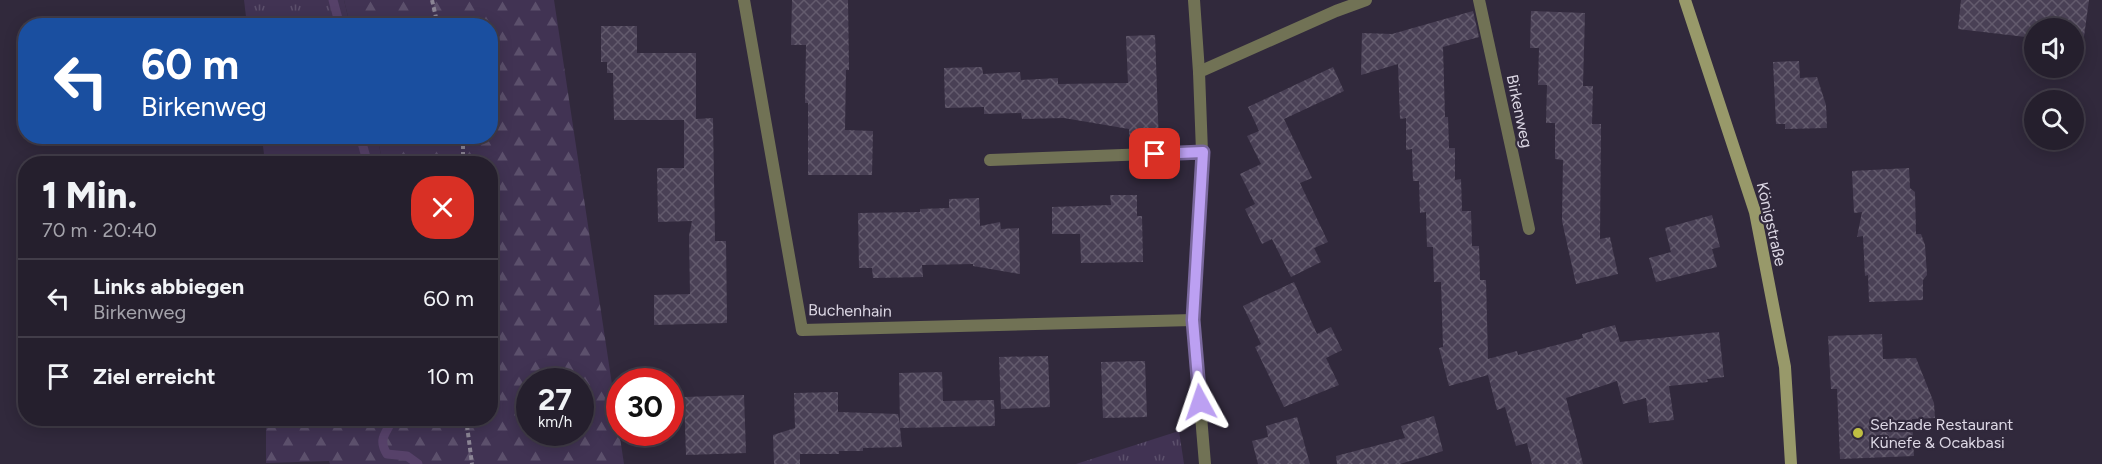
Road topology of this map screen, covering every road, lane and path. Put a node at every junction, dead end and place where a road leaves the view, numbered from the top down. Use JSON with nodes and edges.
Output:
{"nodes":[{"id":1,"x":432,"y":0,"type":"edge"},
{"id":2,"x":744,"y":0,"type":"edge"},
{"id":3,"x":1194,"y":0,"type":"edge"},
{"id":4,"x":1366,"y":0,"type":"edge"},
{"id":5,"x":1479,"y":0,"type":"edge"},
{"id":6,"x":1685,"y":0,"type":"edge"},
{"id":7,"x":436,"y":18,"type":"edge"},
{"id":8,"x":1199,"y":72,"type":"junction"},
{"id":9,"x":1203,"y":152,"type":"junction"},
{"id":10,"x":990,"y":160,"type":"dead end"},
{"id":11,"x":1529,"y":229,"type":"dead end"},
{"id":12,"x":1193,"y":320,"type":"junction"},
{"id":13,"x":467,"y":426,"type":"edge"},
{"id":14,"x":472,"y":464,"type":"edge"},
{"id":15,"x":1205,"y":464,"type":"edge"},
{"id":16,"x":1791,"y":464,"type":"edge"}],
"edges":[{"from":1,"to":7,"type":"path"},
{"from":2,"to":12,"type":"street","name":"Buchenhain"},
{"from":3,"to":8,"type":"street"},
{"from":4,"to":8,"type":"street"},
{"from":5,"to":11,"type":"street","name":"Birkenweg"},
{"from":6,"to":16,"type":"main road","name":"Königstraße"},
{"from":8,"to":9,"type":"street"},
{"from":9,"to":10,"type":"street"},
{"from":9,"to":12,"type":"street"},
{"from":12,"to":15,"type":"street"},
{"from":13,"to":14,"type":"path"}]}
